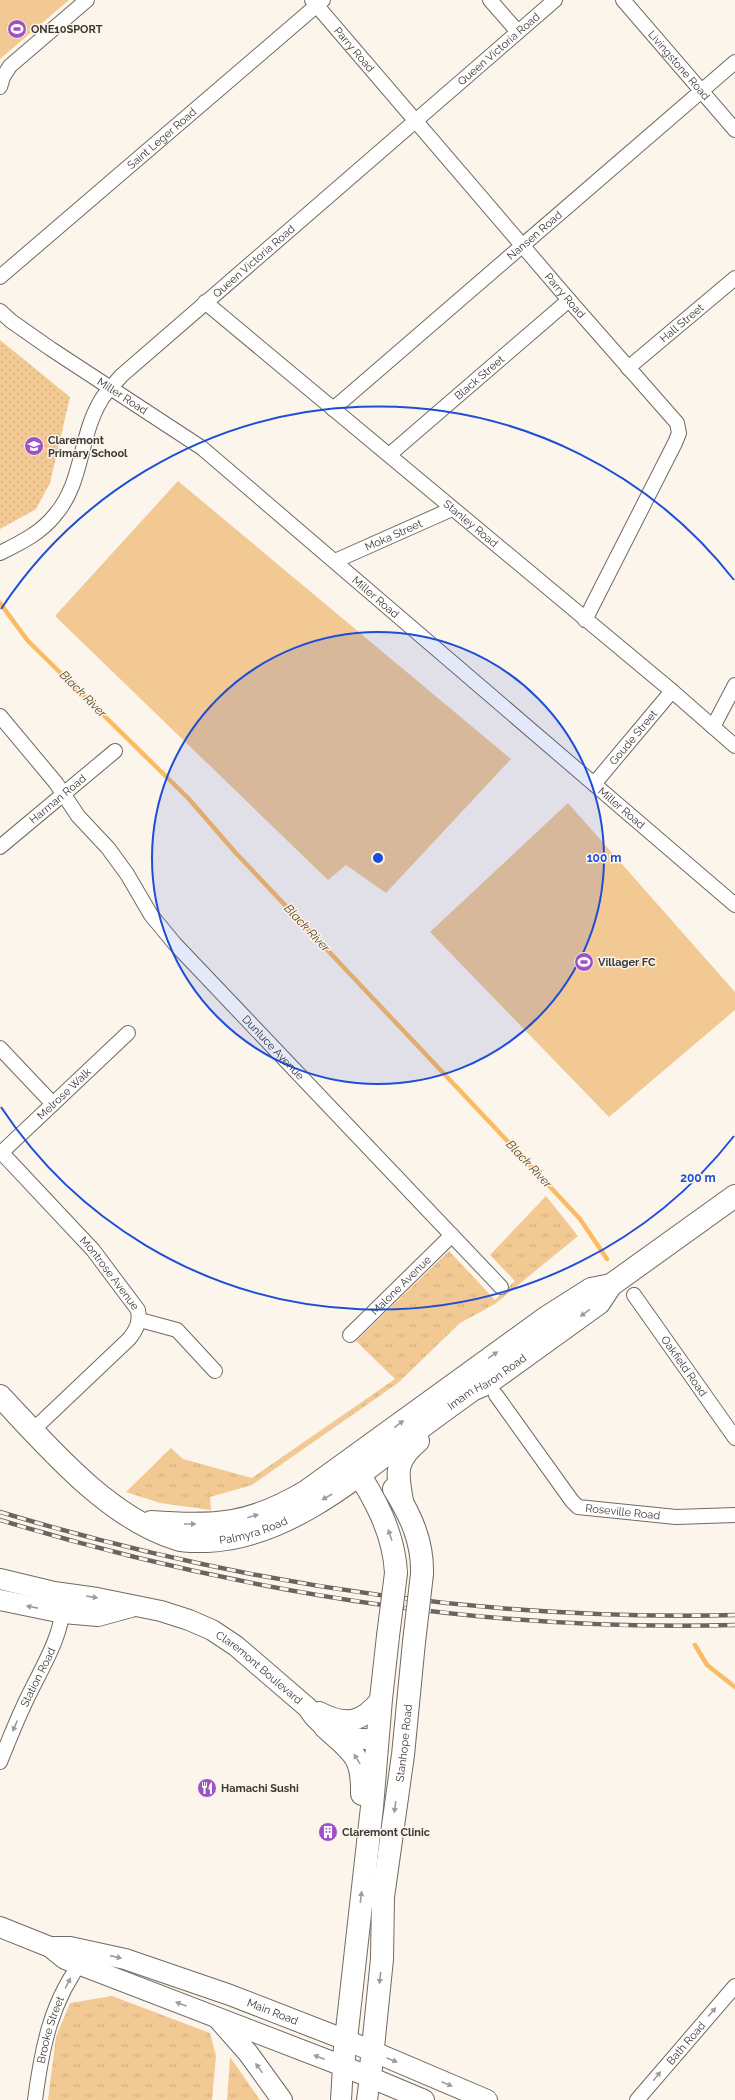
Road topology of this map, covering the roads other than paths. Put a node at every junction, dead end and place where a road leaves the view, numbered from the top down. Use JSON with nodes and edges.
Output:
{"nodes":[{"id":1,"x":87,"y":0,"type":"edge"},
{"id":2,"x":490,"y":0,"type":"edge"},
{"id":3,"x":556,"y":0,"type":"edge"},
{"id":4,"x":623,"y":0,"type":"edge"},
{"id":5,"x":317,"y":2,"type":"edge"},
{"id":6,"x":518,"y":32,"type":"junction"},
{"id":7,"x":735,"y":62,"type":"edge"},
{"id":8,"x":0,"y":87,"type":"edge"},
{"id":9,"x":701,"y":91,"type":"junction"},
{"id":10,"x":416,"y":121,"type":"junction"},
{"id":11,"x":735,"y":130,"type":"edge"},
{"id":12,"x":522,"y":244,"type":"junction"},
{"id":13,"x":0,"y":276,"type":"edge"},
{"id":14,"x":735,"y":278,"type":"edge"},
{"id":15,"x":569,"y":300,"type":"junction"},
{"id":16,"x":205,"y":302,"type":"junction"},
{"id":17,"x":0,"y":311,"type":"edge"},
{"id":18,"x":628,"y":368,"type":"junction"},
{"id":19,"x":111,"y":387,"type":"junction"},
{"id":20,"x":333,"y":409,"type":"junction"},
{"id":21,"x":389,"y":455,"type":"junction"},
{"id":22,"x":452,"y":509,"type":"junction"},
{"id":23,"x":0,"y":553,"type":"edge"},
{"id":24,"x":335,"y":561,"type":"junction"},
{"id":25,"x":585,"y":620,"type":"junction"},
{"id":26,"x":735,"y":684,"type":"edge"},
{"id":27,"x":672,"y":691,"type":"junction"},
{"id":28,"x":0,"y":716,"type":"edge"},
{"id":29,"x":713,"y":727,"type":"junction"},
{"id":30,"x":735,"y":746,"type":"edge"},
{"id":31,"x":115,"y":751,"type":"dead end"},
{"id":32,"x":594,"y":784,"type":"junction"},
{"id":33,"x":62,"y":794,"type":"junction"},
{"id":34,"x":0,"y":847,"type":"edge"},
{"id":35,"x":735,"y":905,"type":"edge"},
{"id":36,"x":128,"y":1033,"type":"dead end"},
{"id":37,"x":0,"y":1048,"type":"edge"},
{"id":38,"x":54,"y":1104,"type":"junction"},
{"id":39,"x":1,"y":1153,"type":"edge"},
{"id":40,"x":735,"y":1196,"type":"edge"},
{"id":41,"x":452,"y":1235,"type":"junction"},
{"id":42,"x":611,"y":1285,"type":"junction"},
{"id":43,"x":501,"y":1287,"type":"dead end"},
{"id":44,"x":634,"y":1294,"type":"dead end"},
{"id":45,"x":140,"y":1320,"type":"junction"},
{"id":46,"x":350,"y":1335,"type":"dead end"},
{"id":47,"x":216,"y":1371,"type":"dead end"},
{"id":48,"x":492,"y":1389,"type":"junction"},
{"id":49,"x":0,"y":1396,"type":"edge"},
{"id":50,"x":33,"y":1430,"type":"junction"},
{"id":51,"x":735,"y":1438,"type":"edge"},
{"id":52,"x":372,"y":1454,"type":"junction"},
{"id":53,"x":355,"y":1467,"type":"junction"},
{"id":54,"x":402,"y":1501,"type":"junction"},
{"id":55,"x":735,"y":1515,"type":"edge"},
{"id":56,"x":138,"y":1520,"type":"junction"},
{"id":57,"x":0,"y":1579,"type":"edge"},
{"id":58,"x":54,"y":1592,"type":"junction"},
{"id":59,"x":0,"y":1600,"type":"edge"},
{"id":60,"x":132,"y":1607,"type":"junction"},
{"id":61,"x":63,"y":1613,"type":"junction"},
{"id":62,"x":414,"y":1644,"type":"junction"},
{"id":63,"x":381,"y":1699,"type":"junction"},
{"id":64,"x":308,"y":1708,"type":"junction"},
{"id":65,"x":325,"y":1727,"type":"junction"},
{"id":66,"x":378,"y":1739,"type":"junction"},
{"id":67,"x":0,"y":1762,"type":"edge"},
{"id":68,"x":367,"y":1852,"type":"junction"},
{"id":69,"x":0,"y":1927,"type":"edge"},
{"id":70,"x":84,"y":1958,"type":"junction"},
{"id":71,"x":735,"y":1986,"type":"edge"},
{"id":72,"x":218,"y":2018,"type":"junction"},
{"id":73,"x":346,"y":2040,"type":"junction"},
{"id":74,"x":373,"y":2051,"type":"junction"},
{"id":75,"x":343,"y":2066,"type":"junction"},
{"id":76,"x":370,"y":2077,"type":"junction"},
{"id":77,"x":35,"y":2100,"type":"edge"},
{"id":78,"x":282,"y":2100,"type":"edge"},
{"id":79,"x":341,"y":2100,"type":"edge"},
{"id":80,"x":367,"y":2100,"type":"edge"},
{"id":81,"x":424,"y":2100,"type":"edge"},
{"id":82,"x":487,"y":2100,"type":"edge"},
{"id":83,"x":637,"y":2100,"type":"edge"}],
"edges":[{"from":1,"to":8,"type":"street"},
{"from":2,"to":6,"type":"street"},
{"from":3,"to":6,"type":"street","name":"Queen Victoria Road"},
{"from":4,"to":9,"type":"street","name":"Livingstone Road"},
{"from":5,"to":10,"type":"street","name":"Parry Road"},
{"from":5,"to":13,"type":"street","name":"Saint Leger Road"},
{"from":6,"to":10,"type":"street","name":"Queen Victoria Road"},
{"from":7,"to":9,"type":"street","name":"Nansen Road"},
{"from":9,"to":11,"type":"street","name":"Livingstone Road"},
{"from":9,"to":12,"type":"street","name":"Nansen Road"},
{"from":10,"to":12,"type":"street","name":"Parry Road"},
{"from":10,"to":16,"type":"street","name":"Queen Victoria Road"},
{"from":12,"to":15,"type":"street","name":"Parry Road"},
{"from":12,"to":20,"type":"street","name":"Nansen Road"},
{"from":14,"to":18,"type":"street","name":"Hall Street"},
{"from":15,"to":18,"type":"street","name":"Parry Road"},
{"from":15,"to":21,"type":"street","name":"Black Street"},
{"from":16,"to":19,"type":"street","name":"Queen Victoria Road"},
{"from":16,"to":20,"type":"street","name":"Stanley Road"},
{"from":17,"to":19,"type":"street","name":"Miller Road"},
{"from":18,"to":25,"type":"street","name":"Parry Road"},
{"from":19,"to":23,"type":"street","name":"Queen Victoria Road"},
{"from":19,"to":24,"type":"street","name":"Miller Road"},
{"from":20,"to":21,"type":"street","name":"Stanley Road"},
{"from":21,"to":22,"type":"street","name":"Stanley Road"},
{"from":22,"to":24,"type":"street","name":"Moka Street"},
{"from":22,"to":25,"type":"street","name":"Stanley Road"},
{"from":24,"to":32,"type":"street","name":"Miller Road"},
{"from":25,"to":27,"type":"street","name":"Stanley Road"},
{"from":26,"to":29,"type":"street"},
{"from":27,"to":29,"type":"street","name":"Stanley Road"},
{"from":27,"to":32,"type":"street","name":"Goude Street"},
{"from":28,"to":33,"type":"street","name":"Dunluce Avenue"},
{"from":29,"to":30,"type":"street","name":"Stanley Road"},
{"from":31,"to":33,"type":"street","name":"Harman Road"},
{"from":32,"to":35,"type":"street","name":"Miller Road"},
{"from":33,"to":34,"type":"street","name":"Harman Road"},
{"from":33,"to":41,"type":"street","name":"Dunluce Avenue"},
{"from":36,"to":38,"type":"street","name":"Melrose Walk"},
{"from":37,"to":38,"type":"street"},
{"from":38,"to":39,"type":"street","name":"Melrose Walk"},
{"from":39,"to":45,"type":"street","name":"Montrose Avenue"},
{"from":40,"to":42,"type":"main road","name":"Imam Haron Road"},
{"from":41,"to":43,"type":"street","name":"Dunluce Avenue"},
{"from":41,"to":46,"type":"street","name":"Malone Avenue"},
{"from":42,"to":48,"type":"main road","name":"Imam Haron Road","one_way":true},
{"from":52,"to":42,"type":"main road","name":"Imam Haron Road","one_way":true},
{"from":44,"to":51,"type":"street","name":"Oakfield Road"},
{"from":45,"to":47,"type":"street"},
{"from":45,"to":50,"type":"street","name":"Montrose Avenue"},
{"from":48,"to":52,"type":"main road","name":"Imam Haron Road"},
{"from":48,"to":54,"type":"main road"},
{"from":48,"to":55,"type":"street","name":"Roseville Road"},
{"from":49,"to":50,"type":"main road","name":"Palmyra Road"},
{"from":50,"to":56,"type":"main road","name":"Palmyra Road"},
{"from":52,"to":53,"type":"main road","name":"Imam Haron Road"},
{"from":52,"to":54,"type":"main road","name":"Stanhope Road"},
{"from":56,"to":53,"type":"main road","name":"Palmyra Road","one_way":true},
{"from":53,"to":56,"type":"main road","name":"Palmyra Road","one_way":true},
{"from":63,"to":53,"type":"main road","one_way":true,"bridge":true},
{"from":54,"to":62,"type":"main road","name":"Stanhope Road","bridge":true},
{"from":57,"to":58,"type":"main road","name":"Claremont Boulevard"},
{"from":58,"to":60,"type":"main road","name":"Claremont Boulevard","one_way":true},
{"from":58,"to":61,"type":"street"},
{"from":61,"to":59,"type":"main road","name":"Claremont Boulevard","one_way":true},
{"from":60,"to":61,"type":"main road","name":"Claremont Boulevard"},
{"from":60,"to":64,"type":"main road","name":"Claremont Boulevard"},
{"from":61,"to":67,"type":"street","name":"Station Road","one_way":true},
{"from":62,"to":66,"type":"main road"},
{"from":62,"to":74,"type":"main road","name":"Stanhope Road","one_way":true},
{"from":63,"to":64,"type":"main road"},
{"from":63,"to":66,"type":"main road"},
{"from":64,"to":65,"type":"main road","name":"Claremont Boulevard"},
{"from":65,"to":66,"type":"main road","name":"Claremont Boulevard"},
{"from":68,"to":65,"type":"main road","one_way":true},
{"from":66,"to":68,"type":"main road"},
{"from":73,"to":68,"type":"main road","one_way":true},
{"from":69,"to":70,"type":"main road","name":"Main Road"},
{"from":72,"to":70,"type":"main road","name":"Main Road","one_way":true},
{"from":70,"to":73,"type":"main road","name":"Main Road","one_way":true},
{"from":77,"to":70,"type":"street","name":"Brooke Street","one_way":true},
{"from":83,"to":71,"type":"street","name":"Bath Road","one_way":true},
{"from":75,"to":72,"type":"main road","name":"Main Road","one_way":true},
{"from":78,"to":72,"type":"main road","one_way":true},
{"from":73,"to":74,"type":"main road","name":"Main Road"},
{"from":73,"to":75,"type":"main road"},
{"from":74,"to":76,"type":"main road","name":"Stanhope Road"},
{"from":74,"to":82,"type":"main road","name":"Main Road","one_way":true},
{"from":75,"to":76,"type":"main road","name":"Main Road"},
{"from":75,"to":79,"type":"main road"},
{"from":76,"to":80,"type":"main road"},
{"from":76,"to":81,"type":"main road","name":"Main Road"}]}
